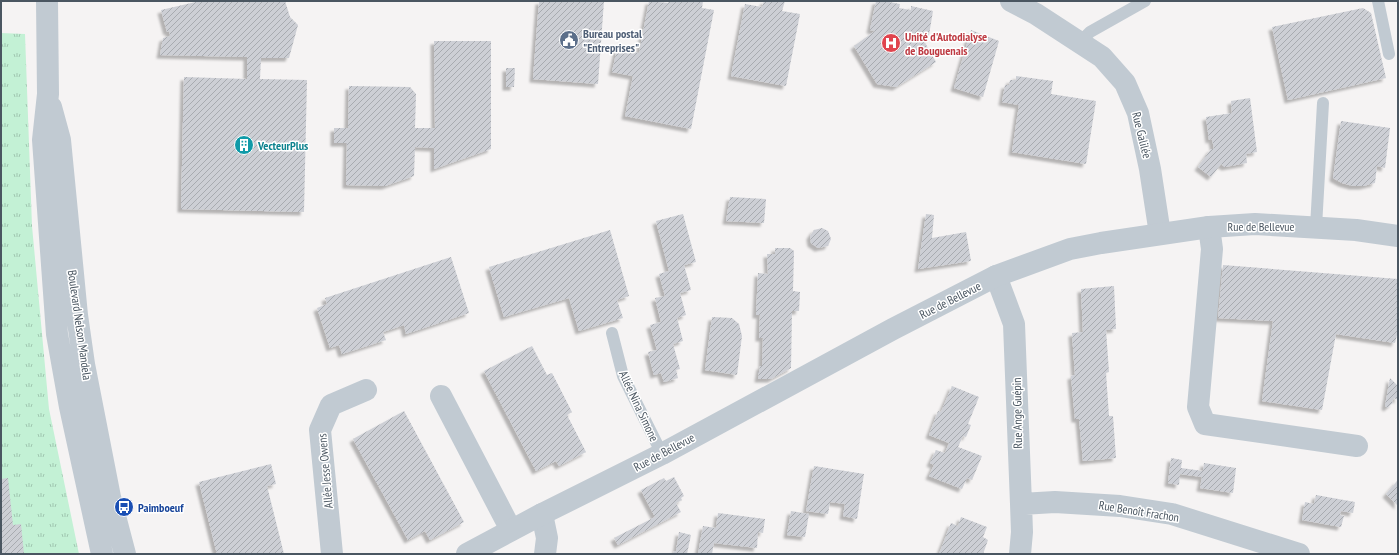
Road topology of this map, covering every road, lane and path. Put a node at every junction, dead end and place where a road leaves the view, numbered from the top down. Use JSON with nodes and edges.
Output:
{"nodes":[{"id":1,"x":47,"y":1,"type":"edge"},
{"id":2,"x":1011,"y":1,"type":"edge"},
{"id":3,"x":1145,"y":1,"type":"edge"},
{"id":4,"x":1378,"y":1,"type":"edge"},
{"id":5,"x":1080,"y":42,"type":"junction"},
{"id":6,"x":1389,"y":54,"type":"dead end"},
{"id":7,"x":48,"y":94,"type":"junction"},
{"id":8,"x":1323,"y":103,"type":"dead end"},
{"id":9,"x":1209,"y":227,"type":"junction"},
{"id":10,"x":1316,"y":227,"type":"junction"},
{"id":11,"x":1160,"y":234,"type":"junction"},
{"id":12,"x":1398,"y":236,"type":"edge"},
{"id":13,"x":996,"y":276,"type":"junction"},
{"id":14,"x":612,"y":333,"type":"dead end"},
{"id":15,"x":366,"y":390,"type":"dead end"},
{"id":16,"x":441,"y":396,"type":"dead end"},
{"id":17,"x":1357,"y":446,"type":"dead end"},
{"id":18,"x":662,"y":454,"type":"junction"},
{"id":19,"x":1021,"y":504,"type":"junction"},
{"id":20,"x":542,"y":514,"type":"junction"},
{"id":21,"x":511,"y":530,"type":"junction"},
{"id":22,"x":102,"y":554,"type":"edge"},
{"id":23,"x":125,"y":554,"type":"edge"},
{"id":24,"x":332,"y":554,"type":"edge"},
{"id":25,"x":467,"y":554,"type":"edge"},
{"id":26,"x":545,"y":554,"type":"edge"},
{"id":27,"x":1020,"y":554,"type":"edge"},
{"id":28,"x":1299,"y":554,"type":"edge"}],
"edges":[{"from":1,"to":7,"type":"street","name":"Boulevard Nelson Mandela"},
{"from":2,"to":5,"type":"street","name":"Rue Galilée"},
{"from":3,"to":5,"type":"lane"},
{"from":4,"to":6,"type":"lane"},
{"from":5,"to":11,"type":"street","name":"Rue Galilée"},
{"from":7,"to":22,"type":"street","name":"Boulevard Nelson Mandela"},
{"from":7,"to":23,"type":"street","name":"Boulevard Nelson Mandela"},
{"from":8,"to":10,"type":"lane"},
{"from":9,"to":10,"type":"street","name":"Rue de Bellevue"},
{"from":9,"to":11,"type":"street","name":"Rue de Bellevue"},
{"from":9,"to":17,"type":"street"},
{"from":10,"to":12,"type":"street","name":"Rue de Bellevue"},
{"from":11,"to":13,"type":"street","name":"Rue de Bellevue"},
{"from":13,"to":18,"type":"street","name":"Rue de Bellevue"},
{"from":13,"to":19,"type":"street","name":"Rue Ange Guépin"},
{"from":14,"to":18,"type":"lane","name":"Allée Nina Simone"},
{"from":15,"to":24,"type":"street","name":"Allée Jesse Owens"},
{"from":16,"to":21,"type":"street"},
{"from":18,"to":20,"type":"street","name":"Rue de Bellevue"},
{"from":19,"to":27,"type":"street","name":"Rue Ange Guépin"},
{"from":19,"to":28,"type":"street","name":"Rue Benoît Frachon"},
{"from":20,"to":21,"type":"street","name":"Rue de Bellevue"},
{"from":20,"to":26,"type":"street"},
{"from":21,"to":25,"type":"street","name":"Rue de Bellevue"}]}
